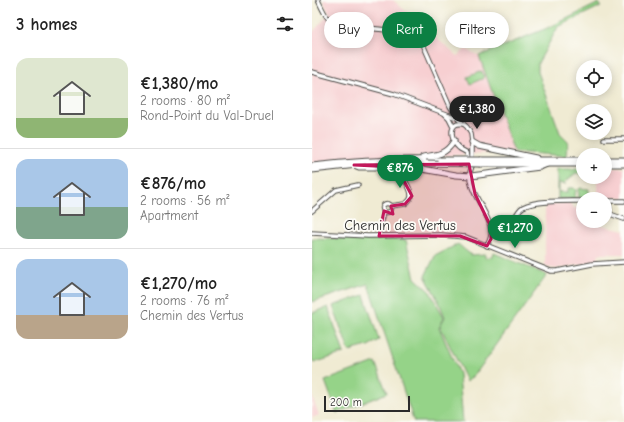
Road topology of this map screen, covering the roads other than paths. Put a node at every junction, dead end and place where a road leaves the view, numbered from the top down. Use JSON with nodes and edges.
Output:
{"nodes":[{"id":1,"x":318,"y":0,"type":"edge"},
{"id":2,"x":312,"y":72,"type":"edge"},
{"id":3,"x":450,"y":106,"type":"junction"},
{"id":4,"x":449,"y":116,"type":"junction"},
{"id":5,"x":458,"y":118,"type":"junction"},
{"id":6,"x":465,"y":125,"type":"junction"},
{"id":7,"x":453,"y":126,"type":"junction"},
{"id":8,"x":612,"y":139,"type":"edge"},
{"id":9,"x":624,"y":139,"type":"edge"},
{"id":10,"x":454,"y":141,"type":"junction"},
{"id":11,"x":472,"y":144,"type":"junction"},
{"id":12,"x":464,"y":150,"type":"junction"},
{"id":13,"x":390,"y":159,"type":"junction"},
{"id":14,"x":538,"y":160,"type":"junction"},
{"id":15,"x":576,"y":160,"type":"edge"},
{"id":16,"x":612,"y":160,"type":"edge"},
{"id":17,"x":624,"y":160,"type":"edge"},
{"id":18,"x":481,"y":162,"type":"junction"},
{"id":19,"x":547,"y":164,"type":"junction"},
{"id":20,"x":576,"y":164,"type":"edge"},
{"id":21,"x":612,"y":164,"type":"edge"},
{"id":22,"x":624,"y":164,"type":"edge"},
{"id":23,"x":354,"y":165,"type":"junction"},
{"id":24,"x":312,"y":166,"type":"edge"},
{"id":25,"x":394,"y":167,"type":"junction"},
{"id":26,"x":470,"y":169,"type":"junction"},
{"id":27,"x":312,"y":170,"type":"edge"},
{"id":28,"x":471,"y":176,"type":"junction"},
{"id":29,"x":358,"y":185,"type":"dead end"},
{"id":30,"x":576,"y":200,"type":"edge"},
{"id":31,"x":612,"y":201,"type":"edge"},
{"id":32,"x":624,"y":201,"type":"edge"},
{"id":33,"x":392,"y":209,"type":"junction"},
{"id":34,"x":312,"y":211,"type":"edge"},
{"id":35,"x":384,"y":211,"type":"junction"},
{"id":36,"x":612,"y":215,"type":"edge"},
{"id":37,"x":624,"y":219,"type":"edge"},
{"id":38,"x":491,"y":230,"type":"junction"},
{"id":39,"x":312,"y":233,"type":"edge"},
{"id":40,"x":379,"y":236,"type":"junction"},
{"id":41,"x":487,"y":246,"type":"junction"},
{"id":42,"x":624,"y":262,"type":"edge"}],
"edges":[{"from":1,"to":3,"type":"street"},
{"from":2,"to":4,"type":"street"},
{"from":3,"to":4,"type":"street"},
{"from":3,"to":5,"type":"street"},
{"from":4,"to":5,"type":"street"},
{"from":4,"to":7,"type":"street"},
{"from":5,"to":6,"type":"street"},
{"from":6,"to":7,"type":"street"},
{"from":6,"to":11,"type":"street"},
{"from":7,"to":10,"type":"street"},
{"from":8,"to":9,"type":"street"},
{"from":10,"to":12,"type":"street"},
{"from":10,"to":13,"type":"main road"},
{"from":11,"to":12,"type":"street"},
{"from":11,"to":14,"type":"main road"},
{"from":11,"to":26,"type":"street"},
{"from":12,"to":26,"type":"street"},
{"from":13,"to":18,"type":"main road","bridge":true},
{"from":13,"to":24,"type":"main road"},
{"from":14,"to":15,"type":"main road"},
{"from":14,"to":18,"type":"main road"},
{"from":16,"to":17,"type":"main road"},
{"from":18,"to":19,"type":"main road"},
{"from":18,"to":23,"type":"main road","bridge":true},
{"from":19,"to":20,"type":"main road"},
{"from":19,"to":28,"type":"main road"},
{"from":21,"to":22,"type":"main road"},
{"from":23,"to":25,"type":"main road"},
{"from":23,"to":27,"type":"main road"},
{"from":25,"to":28,"type":"main road"},
{"from":25,"to":33,"type":"street"},
{"from":26,"to":28,"type":"street"},
{"from":28,"to":38,"type":"street"},
{"from":29,"to":34,"type":"street"},
{"from":30,"to":38,"type":"street"},
{"from":31,"to":32,"type":"street"},
{"from":33,"to":35,"type":"street"},
{"from":33,"to":35,"type":"street"},
{"from":35,"to":40,"type":"street"},
{"from":36,"to":37,"type":"street"},
{"from":38,"to":41,"type":"street"},
{"from":39,"to":40,"type":"street","name":"Chemin des Vertus"},
{"from":40,"to":41,"type":"street","name":"Chemin des Vertus"},
{"from":41,"to":42,"type":"street","name":"Chemin des Vertus"}]}
